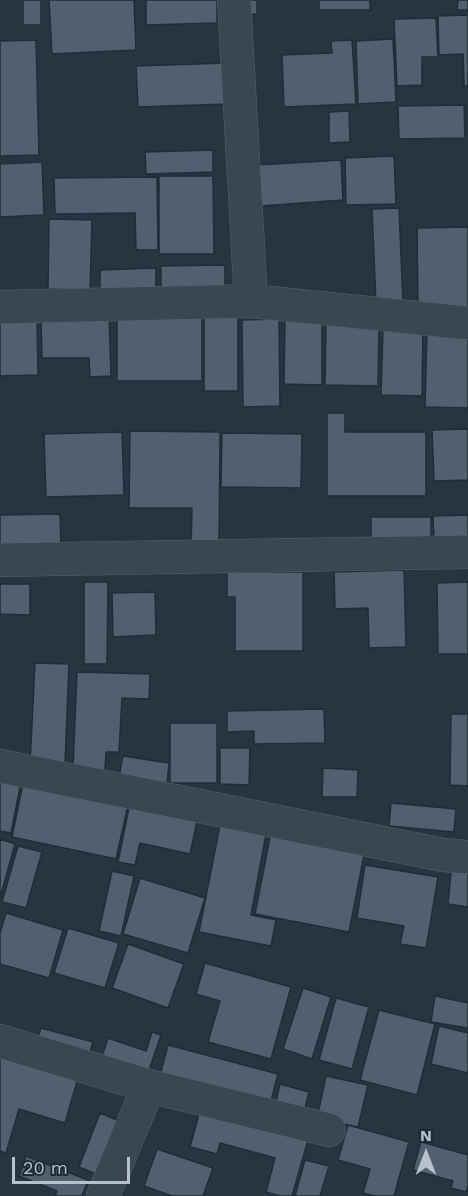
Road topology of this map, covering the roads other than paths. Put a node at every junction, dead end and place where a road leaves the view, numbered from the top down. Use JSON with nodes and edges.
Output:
{"nodes":[{"id":1,"x":234,"y":0,"type":"edge"},
{"id":2,"x":251,"y":301,"type":"junction"},
{"id":3,"x":0,"y":307,"type":"edge"},
{"id":4,"x":468,"y":323,"type":"edge"},
{"id":5,"x":468,"y":552,"type":"edge"},
{"id":6,"x":0,"y":560,"type":"edge"},
{"id":7,"x":0,"y":766,"type":"edge"},
{"id":8,"x":468,"y":857,"type":"edge"},
{"id":9,"x":0,"y":1041,"type":"edge"},
{"id":10,"x":149,"y":1086,"type":"junction"},
{"id":11,"x":329,"y":1130,"type":"dead end"},
{"id":12,"x":103,"y":1196,"type":"edge"}],
"edges":[{"from":1,"to":2,"type":"street"},
{"from":2,"to":3,"type":"street"},
{"from":2,"to":4,"type":"street"},
{"from":5,"to":6,"type":"street"},
{"from":7,"to":8,"type":"street"},
{"from":9,"to":10,"type":"street"},
{"from":10,"to":11,"type":"street"},
{"from":10,"to":12,"type":"street"}]}
